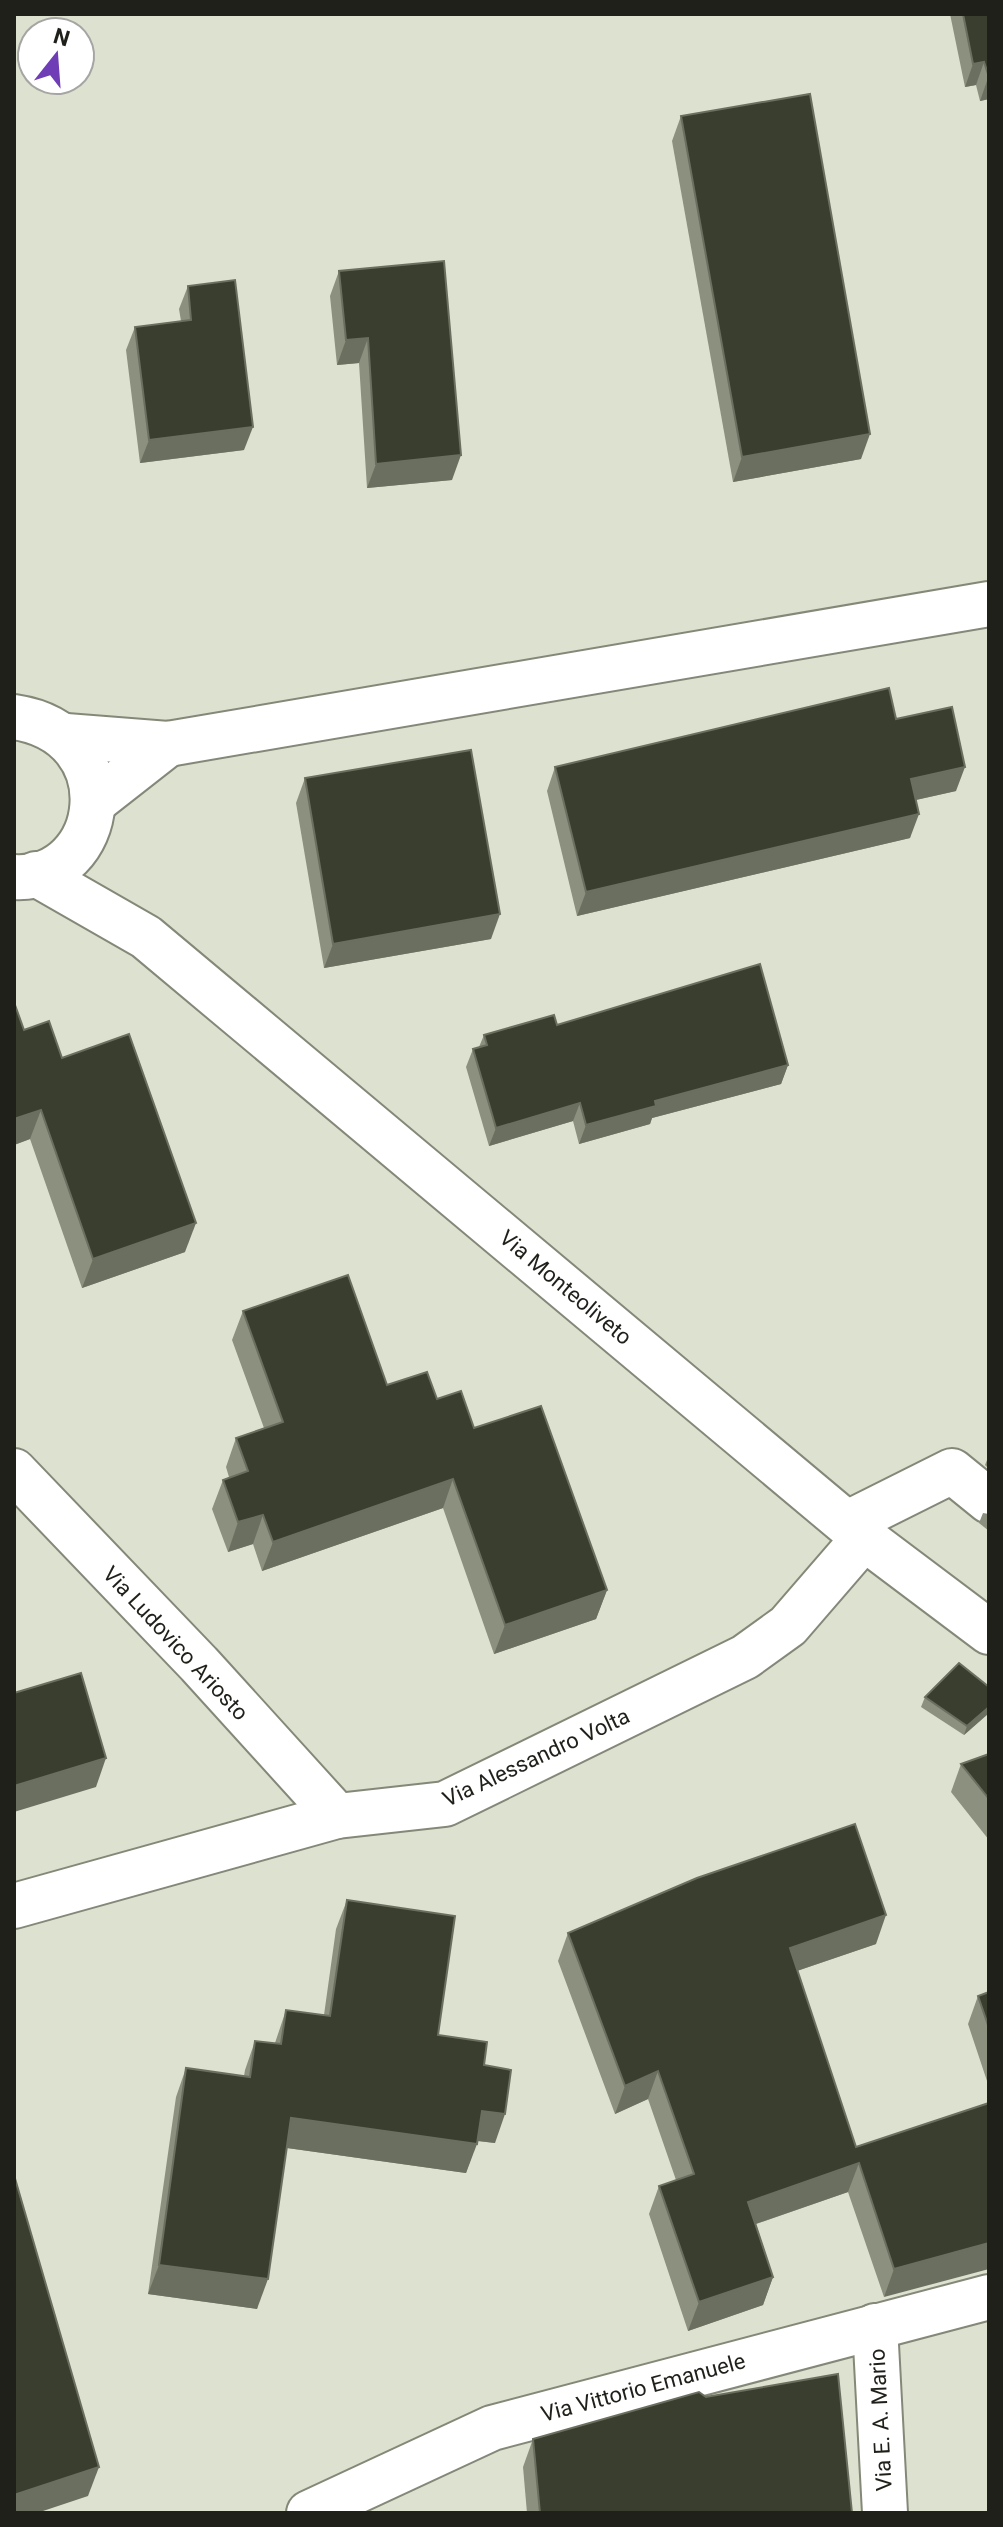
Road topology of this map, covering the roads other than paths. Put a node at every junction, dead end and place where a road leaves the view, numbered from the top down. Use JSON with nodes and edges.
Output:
{"nodes":[{"id":1,"x":989,"y":604,"type":"edge"},
{"id":2,"x":17,"y":716,"type":"edge"},
{"id":3,"x":66,"y":736,"type":"junction"},
{"id":4,"x":168,"y":744,"type":"junction"},
{"id":5,"x":87,"y":822,"type":"junction"},
{"id":6,"x":25,"y":876,"type":"edge"},
{"id":7,"x":146,"y":937,"type":"junction"},
{"id":8,"x":14,"y":1471,"type":"edge"},
{"id":9,"x":989,"y":1501,"type":"edge"},
{"id":10,"x":856,"y":1530,"type":"junction"},
{"id":11,"x":989,"y":1632,"type":"edge"},
{"id":12,"x":337,"y":1816,"type":"junction"},
{"id":13,"x":14,"y":1906,"type":"edge"},
{"id":14,"x":989,"y":2297,"type":"edge"},
{"id":15,"x":875,"y":2326,"type":"junction"},
{"id":16,"x":309,"y":2513,"type":"edge"},
{"id":17,"x":885,"y":2513,"type":"edge"}],
"edges":[{"from":1,"to":4,"type":"street"},
{"from":2,"to":3,"type":"street"},
{"from":3,"to":4,"type":"street"},
{"from":3,"to":5,"type":"street","name":"Via Monteoliveto"},
{"from":4,"to":5,"type":"street"},
{"from":5,"to":6,"type":"street"},
{"from":5,"to":7,"type":"street","name":"Via Monteoliveto"},
{"from":6,"to":7,"type":"street","name":"Via Monteoliveto"},
{"from":7,"to":10,"type":"street","name":"Via Monteoliveto"},
{"from":8,"to":12,"type":"street","name":"Via Ludovico Ariosto"},
{"from":9,"to":10,"type":"street"},
{"from":10,"to":11,"type":"street","name":"Via Monteoliveto"},
{"from":10,"to":12,"type":"street","name":"Via Alessandro Volta"},
{"from":12,"to":13,"type":"street","name":"Via Alessandro Volta"},
{"from":14,"to":15,"type":"street","name":"Via Vittorio Emanuele"},
{"from":15,"to":16,"type":"street","name":"Via Vittorio Emanuele"},
{"from":15,"to":17,"type":"street","name":"Via E. A. Mario"}]}
